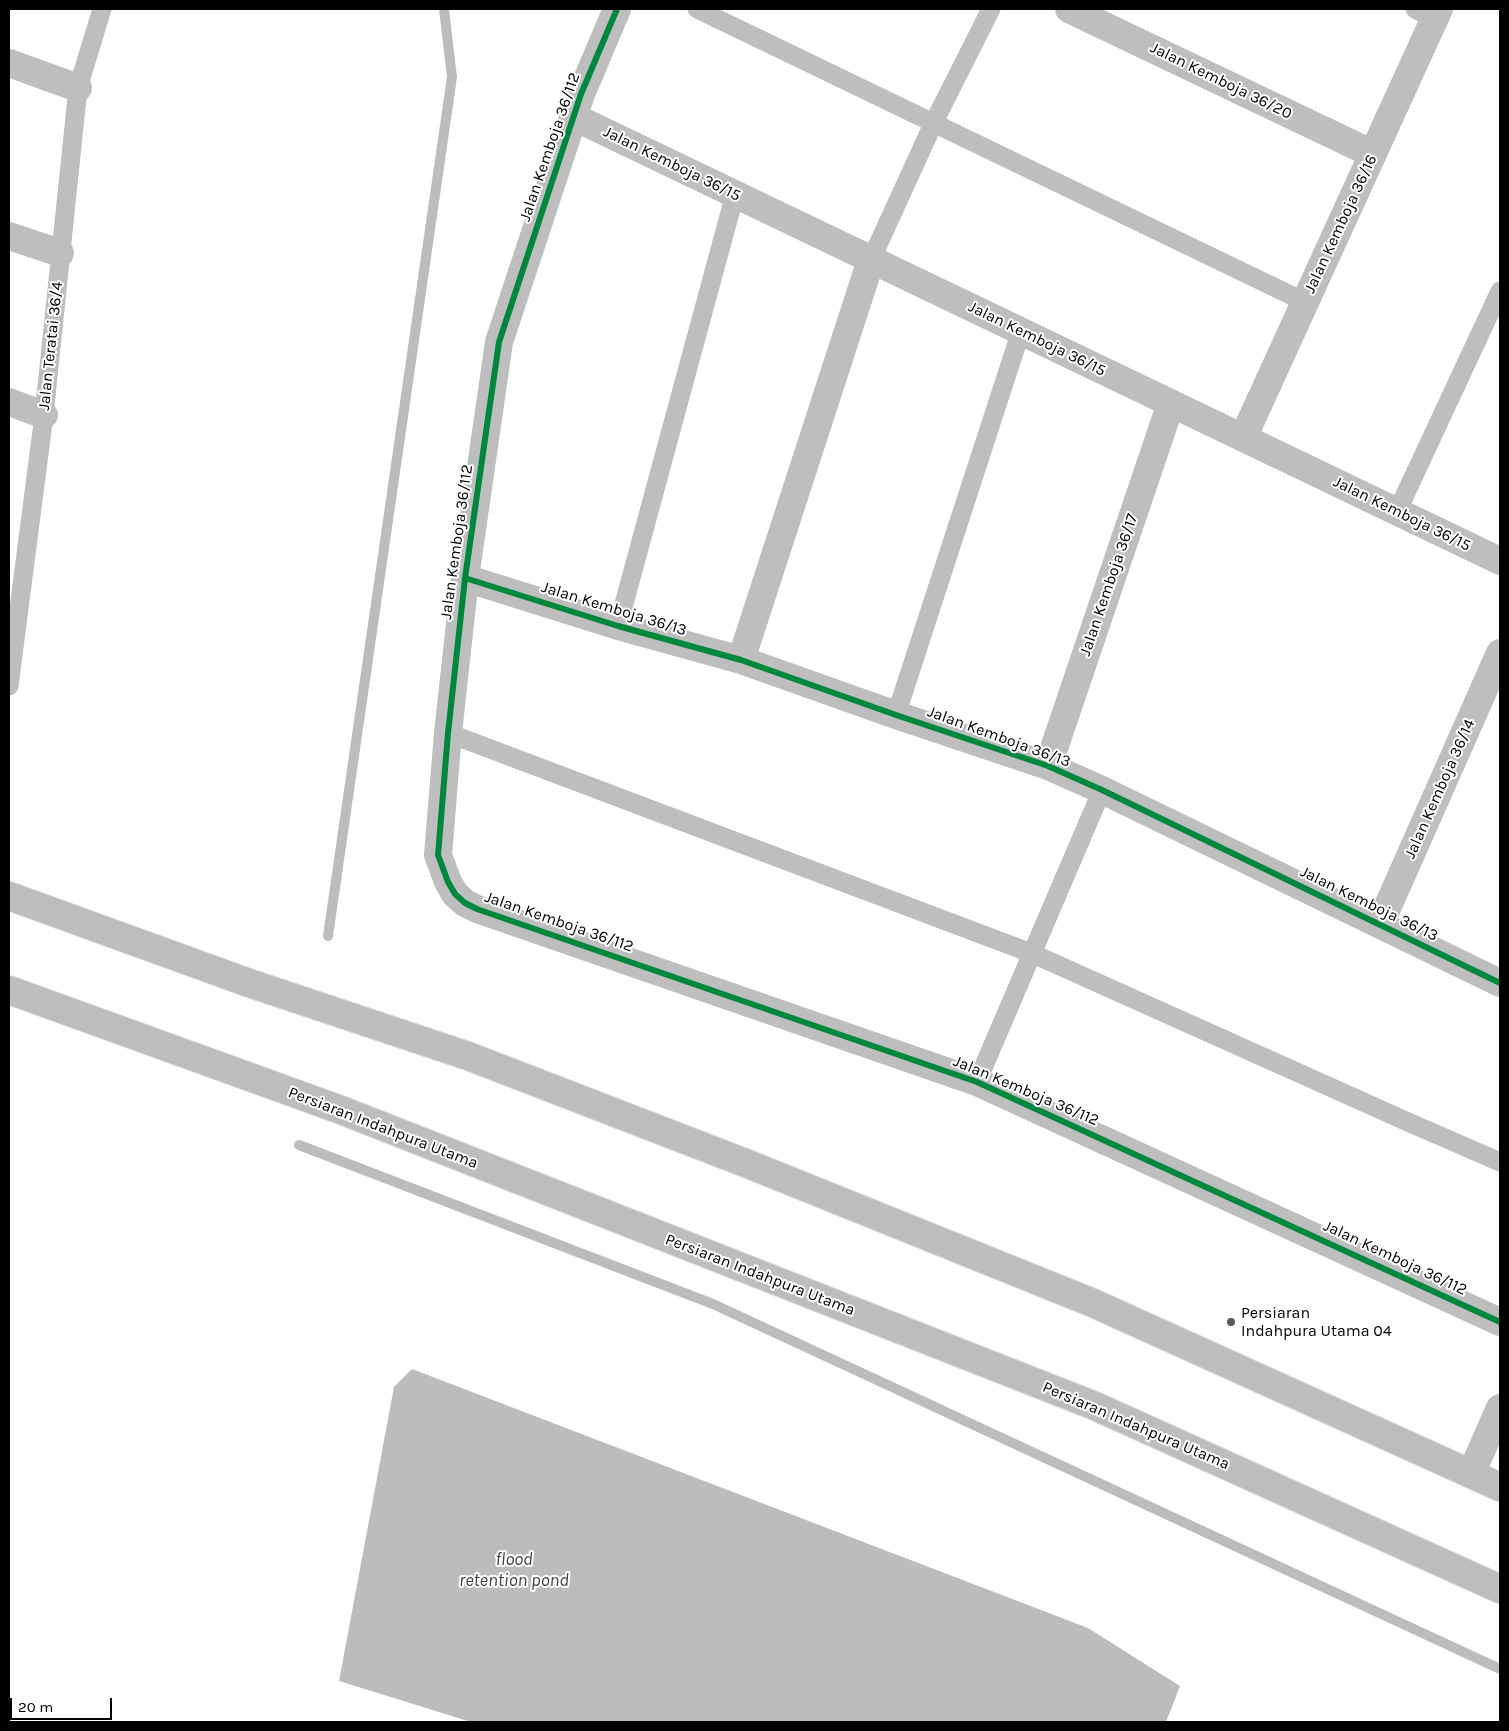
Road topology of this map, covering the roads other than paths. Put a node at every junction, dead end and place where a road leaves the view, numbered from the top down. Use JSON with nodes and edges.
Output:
{"nodes":[{"id":1,"x":102,"y":9,"type":"edge"},
{"id":2,"x":617,"y":9,"type":"edge"},
{"id":3,"x":697,"y":9,"type":"edge"},
{"id":4,"x":991,"y":9,"type":"edge"},
{"id":5,"x":1069,"y":9,"type":"edge"},
{"id":6,"x":1429,"y":12,"type":"edge"},
{"id":7,"x":9,"y":63,"type":"edge"},
{"id":8,"x":78,"y":88,"type":"junction"},
{"id":9,"x":574,"y":117,"type":"junction"},
{"id":10,"x":934,"y":122,"type":"junction"},
{"id":11,"x":1372,"y":154,"type":"junction"},
{"id":12,"x":735,"y":194,"type":"junction"},
{"id":13,"x":9,"y":236,"type":"edge"},
{"id":14,"x":60,"y":253,"type":"junction"},
{"id":15,"x":872,"y":260,"type":"junction"},
{"id":16,"x":1500,"y":291,"type":"edge"},
{"id":17,"x":1305,"y":302,"type":"junction"},
{"id":18,"x":1021,"y":332,"type":"junction"},
{"id":19,"x":9,"y":402,"type":"edge"},
{"id":20,"x":1171,"y":404,"type":"junction"},
{"id":21,"x":44,"y":415,"type":"junction"},
{"id":22,"x":1243,"y":438,"type":"junction"},
{"id":23,"x":1397,"y":512,"type":"junction"},
{"id":24,"x":1500,"y":561,"type":"edge"},
{"id":25,"x":16,"y":576,"type":"edge"},
{"id":26,"x":465,"y":578,"type":"junction"},
{"id":27,"x":618,"y":626,"type":"junction"},
{"id":28,"x":1500,"y":653,"type":"edge"},
{"id":29,"x":741,"y":660,"type":"junction"},
{"id":30,"x":9,"y":686,"type":"edge"},
{"id":31,"x":896,"y":715,"type":"junction"},
{"id":32,"x":448,"y":733,"type":"junction"},
{"id":33,"x":1048,"y":766,"type":"junction"},
{"id":34,"x":1102,"y":790,"type":"junction"},
{"id":35,"x":9,"y":896,"type":"edge"},
{"id":36,"x":1380,"y":924,"type":"junction"},
{"id":37,"x":1031,"y":953,"type":"junction"},
{"id":38,"x":1500,"y":983,"type":"edge"},
{"id":39,"x":9,"y":990,"type":"edge"},
{"id":40,"x":977,"y":1082,"type":"junction"},
{"id":41,"x":1500,"y":1162,"type":"edge"},
{"id":42,"x":1500,"y":1322,"type":"edge"},
{"id":43,"x":1500,"y":1408,"type":"edge"},
{"id":44,"x":1471,"y":1474,"type":"junction"},
{"id":45,"x":1500,"y":1488,"type":"edge"},
{"id":46,"x":1500,"y":1589,"type":"edge"}],
"edges":[{"from":1,"to":8,"type":"lane","name":"Jalan Teratai 36/4"},
{"from":2,"to":9,"type":"street","name":"Jalan Kemboja 36/112"},
{"from":3,"to":10,"type":"lane"},
{"from":4,"to":10,"type":"lane"},
{"from":5,"to":11,"type":"street","name":"Jalan Kemboja 36/20"},
{"from":6,"to":11,"type":"street","name":"Jalan Kemboja 36/16"},
{"from":7,"to":8,"type":"street"},
{"from":8,"to":14,"type":"lane","name":"Jalan Teratai 36/4"},
{"from":9,"to":12,"type":"street","name":"Jalan Kemboja 36/15"},
{"from":9,"to":26,"type":"street","name":"Jalan Kemboja 36/112"},
{"from":10,"to":15,"type":"lane"},
{"from":10,"to":17,"type":"lane"},
{"from":11,"to":17,"type":"street","name":"Jalan Kemboja 36/16"},
{"from":12,"to":15,"type":"street","name":"Jalan Kemboja 36/15"},
{"from":12,"to":27,"type":"lane"},
{"from":13,"to":14,"type":"street"},
{"from":14,"to":21,"type":"lane","name":"Jalan Teratai 36/4"},
{"from":15,"to":18,"type":"street","name":"Jalan Kemboja 36/15"},
{"from":15,"to":29,"type":"street"},
{"from":16,"to":23,"type":"lane"},
{"from":17,"to":22,"type":"street","name":"Jalan Kemboja 36/16"},
{"from":18,"to":20,"type":"street","name":"Jalan Kemboja 36/15"},
{"from":18,"to":31,"type":"lane"},
{"from":19,"to":21,"type":"street"},
{"from":20,"to":22,"type":"street","name":"Jalan Kemboja 36/15"},
{"from":20,"to":33,"type":"street","name":"Jalan Kemboja 36/17"},
{"from":21,"to":25,"type":"lane","name":"Jalan Teratai 36/4"},
{"from":22,"to":23,"type":"street","name":"Jalan Kemboja 36/15"},
{"from":23,"to":24,"type":"street","name":"Jalan Kemboja 36/15"},
{"from":25,"to":30,"type":"lane","name":"Jalan Teratai 36/4"},
{"from":26,"to":27,"type":"street","name":"Jalan Kemboja 36/13"},
{"from":26,"to":32,"type":"street","name":"Jalan Kemboja 36/112"},
{"from":27,"to":29,"type":"street","name":"Jalan Kemboja 36/13"},
{"from":28,"to":36,"type":"street","name":"Jalan Kemboja 36/14"},
{"from":29,"to":31,"type":"street","name":"Jalan Kemboja 36/13"},
{"from":31,"to":33,"type":"street","name":"Jalan Kemboja 36/13"},
{"from":32,"to":37,"type":"lane"},
{"from":32,"to":40,"type":"street","name":"Jalan Kemboja 36/112"},
{"from":33,"to":34,"type":"street","name":"Jalan Kemboja 36/13"},
{"from":34,"to":36,"type":"street","name":"Jalan Kemboja 36/13"},
{"from":34,"to":37,"type":"lane"},
{"from":35,"to":44,"type":"main road"},
{"from":36,"to":38,"type":"street","name":"Jalan Kemboja 36/13"},
{"from":37,"to":40,"type":"lane"},
{"from":37,"to":41,"type":"lane"},
{"from":39,"to":46,"type":"main road","name":"Persiaran Indahpura Utama"},
{"from":40,"to":42,"type":"street","name":"Jalan Kemboja 36/112"},
{"from":43,"to":44,"type":"street"},
{"from":44,"to":45,"type":"main road"}]}
